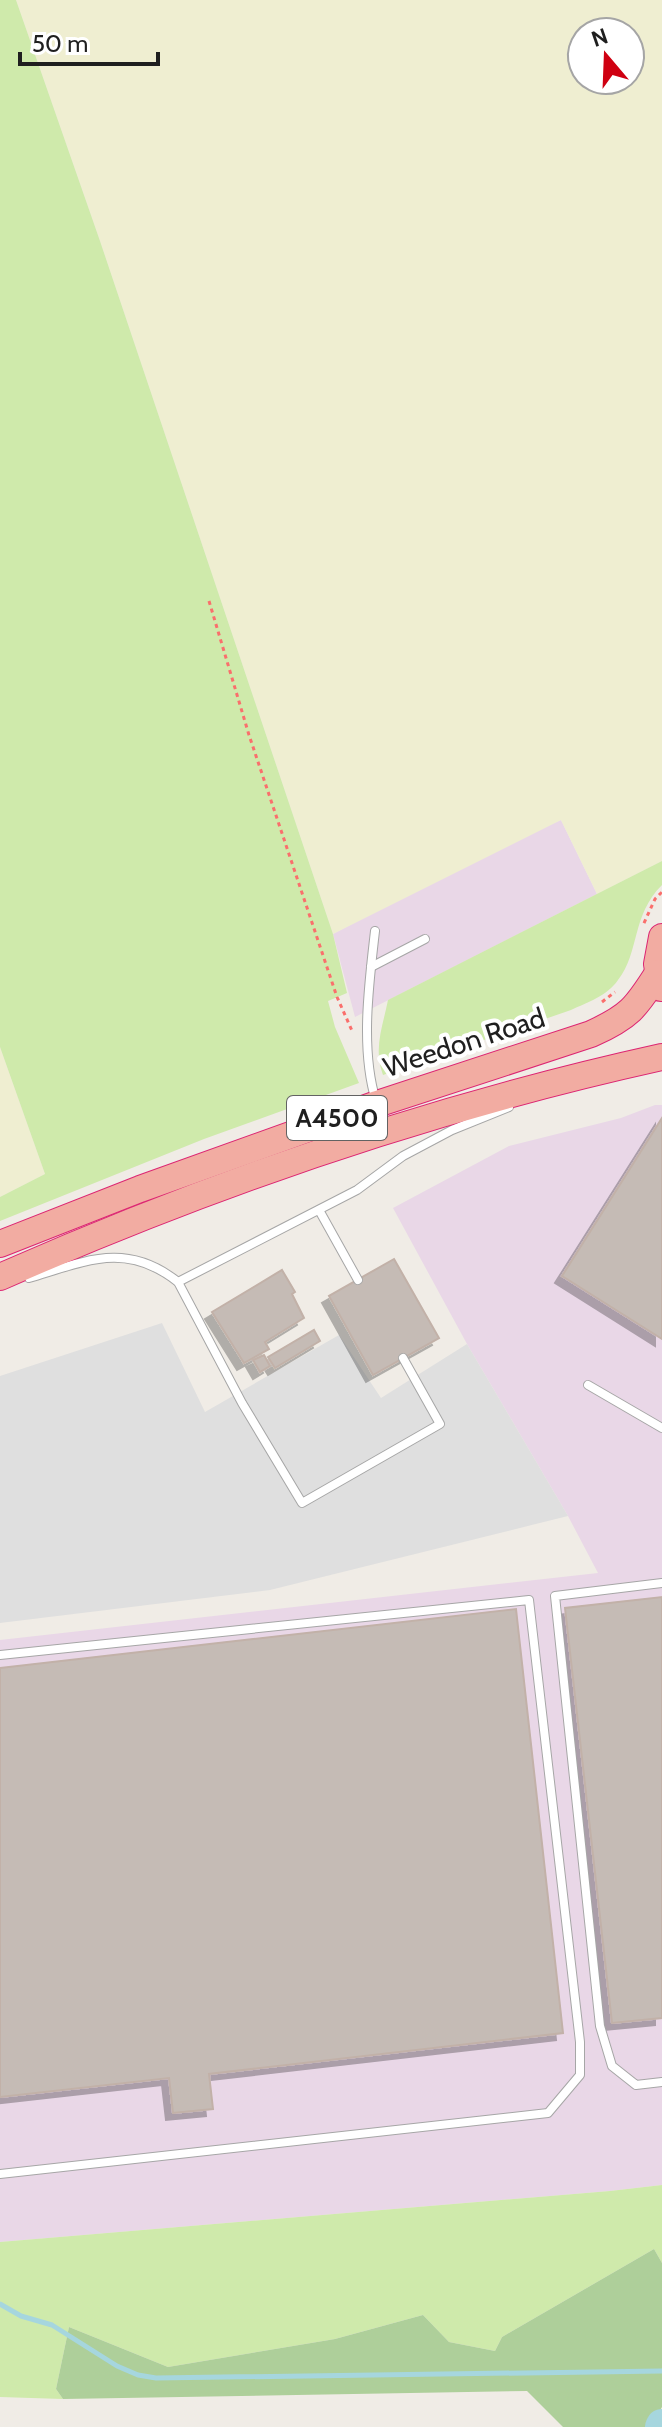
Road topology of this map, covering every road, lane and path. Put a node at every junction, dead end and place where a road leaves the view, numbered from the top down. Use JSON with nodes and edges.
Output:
{"nodes":[{"id":1,"x":209,"y":601,"type":"dead end"},
{"id":2,"x":662,"y":892,"type":"edge"},
{"id":3,"x":375,"y":931,"type":"dead end"},
{"id":4,"x":652,"y":934,"type":"edge"},
{"id":5,"x":425,"y":939,"type":"dead end"},
{"id":6,"x":371,"y":967,"type":"junction"},
{"id":7,"x":660,"y":982,"type":"edge"},
{"id":8,"x":617,"y":991,"type":"dead end"},
{"id":9,"x":595,"y":1007,"type":"dead end"},
{"id":10,"x":354,"y":1037,"type":"dead end"},
{"id":11,"x":662,"y":1057,"type":"edge"},
{"id":12,"x":594,"y":1072,"type":"junction"},
{"id":13,"x":377,"y":1104,"type":"junction"},
{"id":14,"x":319,"y":1210,"type":"junction"},
{"id":15,"x":0,"y":1244,"type":"edge"},
{"id":16,"x":0,"y":1277,"type":"edge"},
{"id":17,"x":358,"y":1280,"type":"dead end"},
{"id":18,"x":178,"y":1282,"type":"junction"},
{"id":19,"x":0,"y":1286,"type":"edge"},
{"id":20,"x":403,"y":1358,"type":"dead end"},
{"id":21,"x":588,"y":1385,"type":"dead end"},
{"id":22,"x":662,"y":1428,"type":"edge"},
{"id":23,"x":662,"y":1583,"type":"edge"},
{"id":24,"x":0,"y":1655,"type":"edge"},
{"id":25,"x":662,"y":2082,"type":"edge"},
{"id":26,"x":0,"y":2174,"type":"edge"}],
"edges":[{"from":1,"to":10,"type":"path"},
{"from":2,"to":4,"type":"path"},
{"from":3,"to":6,"type":"lane"},
{"from":4,"to":7,"type":"highway","number":"A4500"},
{"from":5,"to":6,"type":"lane"},
{"from":6,"to":13,"type":"lane"},
{"from":7,"to":13,"type":"highway","name":"Weedon Road","number":"A4500"},
{"from":8,"to":9,"type":"path"},
{"from":11,"to":12,"type":"highway","number":"A4500"},
{"from":12,"to":14,"type":"lane"},
{"from":12,"to":16,"type":"highway","number":"A4500"},
{"from":13,"to":15,"type":"highway","name":"Weedon Road","number":"A4500"},
{"from":14,"to":17,"type":"lane"},
{"from":14,"to":18,"type":"lane"},
{"from":18,"to":19,"type":"lane"},
{"from":18,"to":20,"type":"lane"},
{"from":21,"to":22,"type":"lane"},
{"from":23,"to":25,"type":"lane"},
{"from":24,"to":26,"type":"lane"}]}
